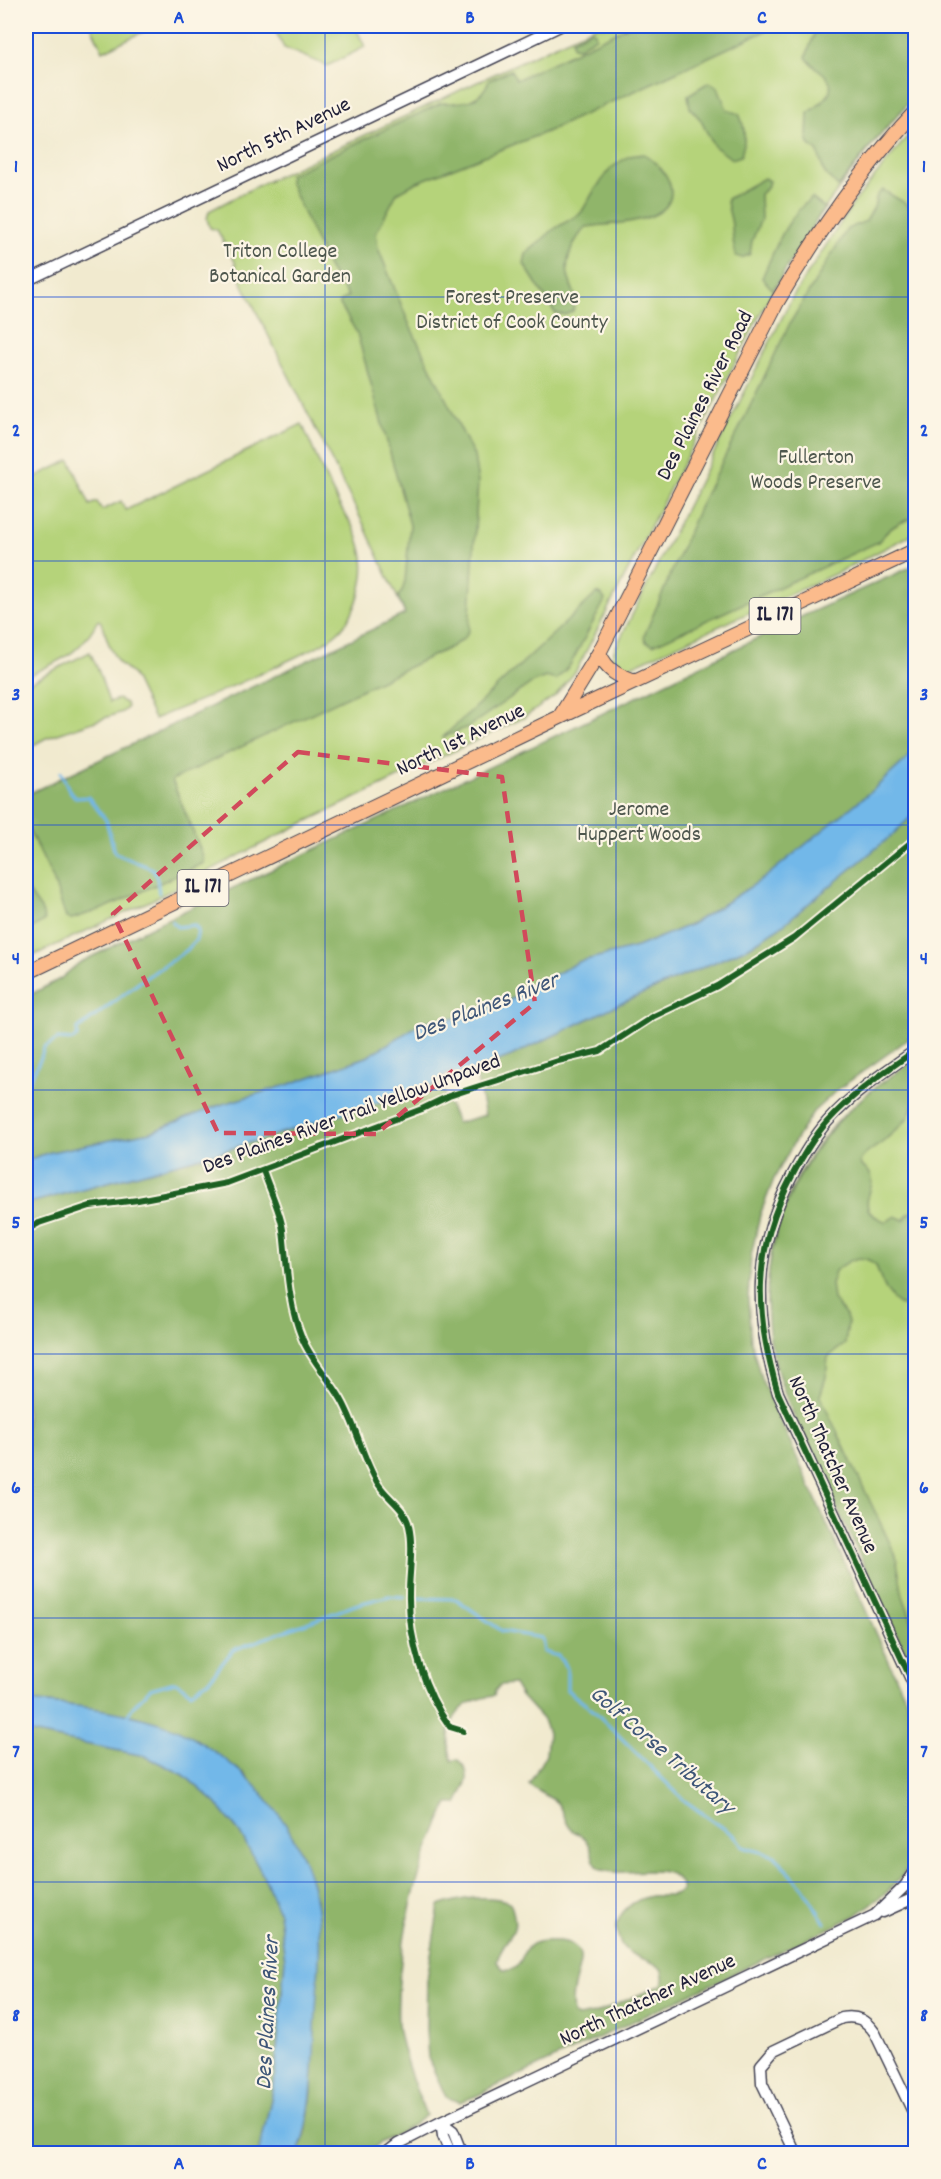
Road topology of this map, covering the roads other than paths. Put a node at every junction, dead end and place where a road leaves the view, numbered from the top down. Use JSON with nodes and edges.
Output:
{"nodes":[{"id":1,"x":560,"y":26,"type":"edge"},
{"id":2,"x":915,"y":111,"type":"edge"},
{"id":3,"x":26,"y":281,"type":"edge"},
{"id":4,"x":915,"y":550,"type":"edge"},
{"id":5,"x":599,"y":653,"type":"junction"},
{"id":6,"x":635,"y":682,"type":"junction"},
{"id":7,"x":560,"y":717,"type":"junction"},
{"id":8,"x":26,"y":973,"type":"edge"},
{"id":9,"x":915,"y":1050,"type":"edge"},
{"id":10,"x":915,"y":1690,"type":"edge"},
{"id":11,"x":915,"y":1870,"type":"edge"},
{"id":12,"x":915,"y":1897,"type":"edge"},
{"id":13,"x":875,"y":1916,"type":"junction"},
{"id":14,"x":915,"y":2118,"type":"edge"},
{"id":15,"x":441,"y":2122,"type":"junction"},
{"id":16,"x":385,"y":2154,"type":"edge"},
{"id":17,"x":452,"y":2154,"type":"edge"},
{"id":18,"x":462,"y":2154,"type":"edge"},
{"id":19,"x":796,"y":2154,"type":"edge"}],
"edges":[{"from":1,"to":3,"type":"street","name":"North 5th Avenue"},
{"from":2,"to":5,"type":"main road","name":"Des Plaines River Road"},
{"from":4,"to":6,"type":"main road","name":"North 1st Avenue","number":"IL 171"},
{"from":5,"to":6,"type":"main road"},
{"from":5,"to":7,"type":"main road","name":"Des Plaines River Road"},
{"from":6,"to":7,"type":"main road","name":"North 1st Avenue","number":"IL 171"},
{"from":7,"to":8,"type":"main road","name":"North 1st Avenue","number":"IL 171"},
{"from":9,"to":10,"type":"street","name":"North Thatcher Avenue"},
{"from":11,"to":13,"type":"street","name":"North Thatcher Avenue"},
{"from":12,"to":13,"type":"street"},
{"from":13,"to":15,"type":"street","name":"North Thatcher Avenue"},
{"from":14,"to":19,"type":"street"},
{"from":15,"to":16,"type":"street","name":"North Thatcher Avenue"},
{"from":15,"to":17,"type":"street"},
{"from":15,"to":18,"type":"street"}]}
